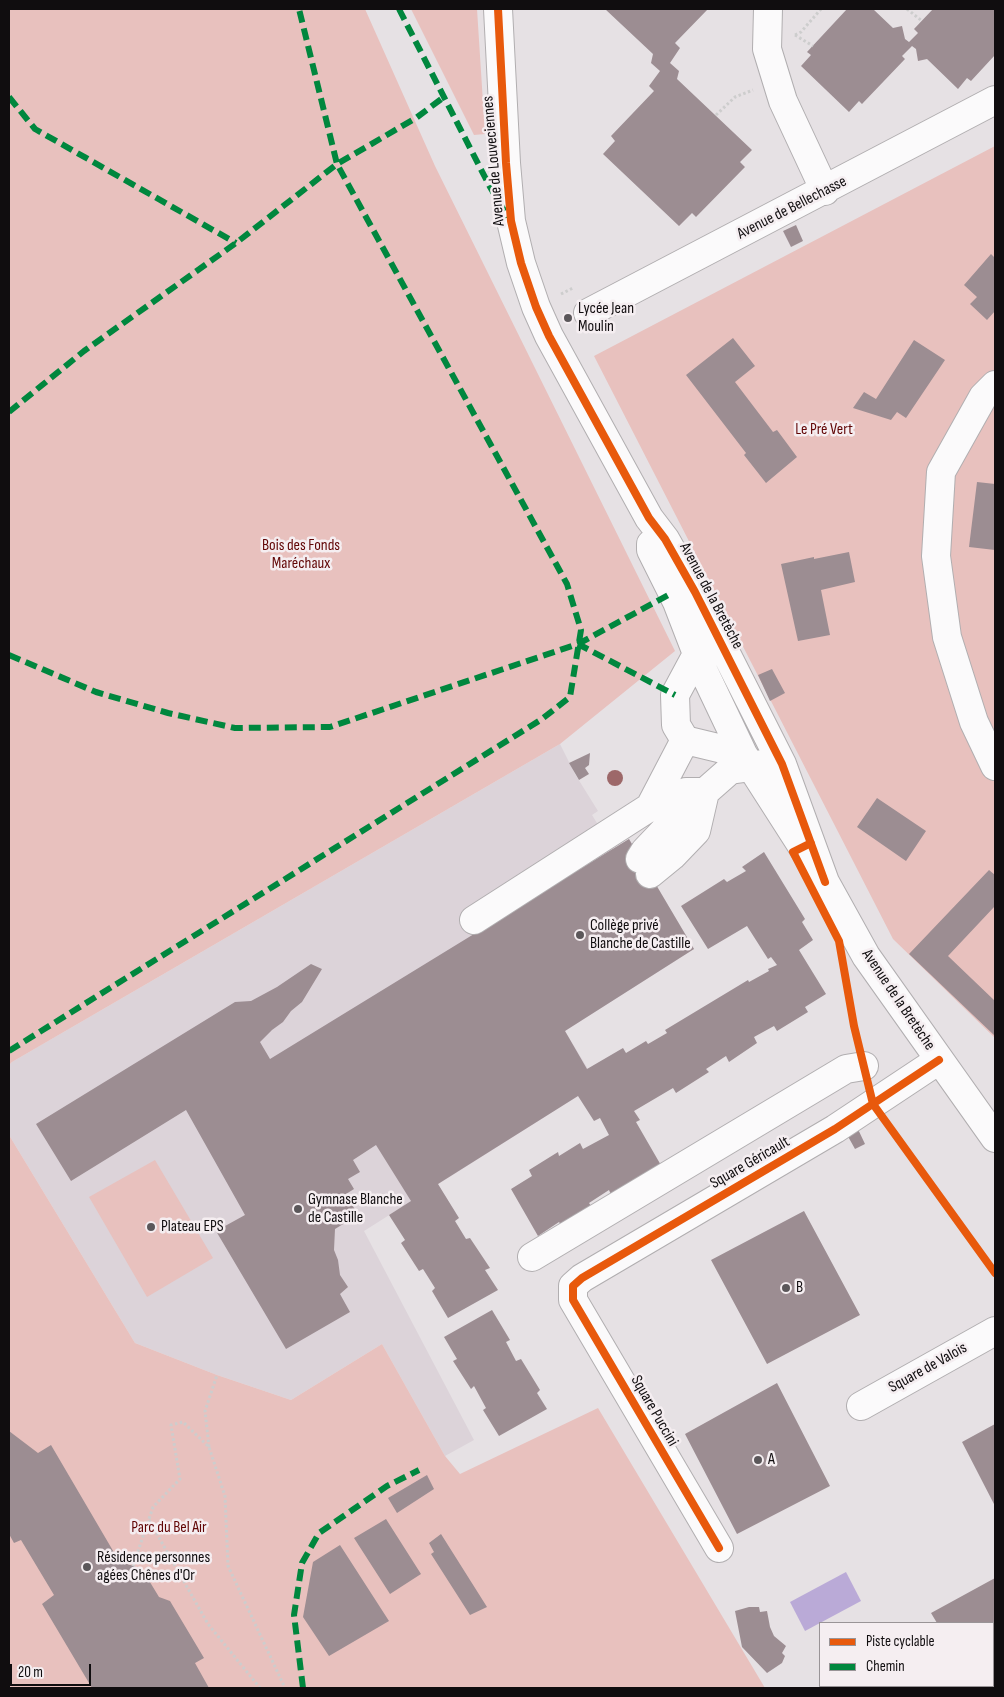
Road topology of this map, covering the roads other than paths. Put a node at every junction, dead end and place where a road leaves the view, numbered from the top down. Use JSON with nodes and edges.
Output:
{"nodes":[{"id":1,"x":498,"y":9,"type":"edge"},
{"id":2,"x":768,"y":9,"type":"edge"},
{"id":3,"x":995,"y":100,"type":"edge"},
{"id":4,"x":825,"y":190,"type":"junction"},
{"id":5,"x":588,"y":314,"type":"dead end"},
{"id":6,"x":549,"y":336,"type":"joint"},
{"id":7,"x":995,"y":385,"type":"edge"},
{"id":8,"x":649,"y":518,"type":"junction"},
{"id":9,"x":697,"y":654,"type":"junction"},
{"id":10,"x":685,"y":740,"type":"junction"},
{"id":11,"x":747,"y":760,"type":"junction"},
{"id":12,"x":782,"y":764,"type":"junction"},
{"id":13,"x":995,"y":766,"type":"edge"},
{"id":14,"x":645,"y":867,"type":"dead end"},
{"id":15,"x":825,"y":882,"type":"junction"},
{"id":16,"x":474,"y":920,"type":"dead end"},
{"id":17,"x":939,"y":1060,"type":"junction"},
{"id":18,"x":864,"y":1066,"type":"dead end"},
{"id":19,"x":995,"y":1138,"type":"edge"},
{"id":20,"x":532,"y":1257,"type":"dead end"},
{"id":21,"x":574,"y":1286,"type":"joint"},
{"id":22,"x":995,"y":1331,"type":"edge"},
{"id":23,"x":861,"y":1406,"type":"dead end"},
{"id":24,"x":718,"y":1548,"type":"dead end"}],
"edges":[{"from":1,"to":6,"type":"street","name":"Avenue de Louveciennes"},
{"from":2,"to":4,"type":"street"},
{"from":3,"to":4,"type":"street","name":"Avenue de Bellechasse"},
{"from":4,"to":5,"type":"street","name":"Avenue de Bellechasse"},
{"from":6,"to":8,"type":"street","name":"Avenue de la Bretèche"},
{"from":7,"to":13,"type":"street"},
{"from":8,"to":9,"type":"street","name":"Avenue de la Bretèche"},
{"from":8,"to":12,"type":"street","name":"Avenue de la Bretèche"},
{"from":9,"to":10,"type":"street"},
{"from":9,"to":11,"type":"street","name":"Avenue de la Bretèche"},
{"from":10,"to":11,"type":"street"},
{"from":10,"to":16,"type":"street"},
{"from":11,"to":12,"type":"street"},
{"from":11,"to":14,"type":"street"},
{"from":11,"to":15,"type":"street","name":"Avenue de la Bretèche"},
{"from":12,"to":15,"type":"street","name":"Avenue de la Bretèche"},
{"from":15,"to":17,"type":"street","name":"Avenue de la Bretèche"},
{"from":17,"to":19,"type":"street","name":"Avenue de la Bretèche"},
{"from":17,"to":21,"type":"street","name":"Square Géricault"},
{"from":18,"to":20,"type":"street"},
{"from":21,"to":24,"type":"street","name":"Square Puccini"},
{"from":22,"to":23,"type":"street","name":"Square de Valois"}]}
